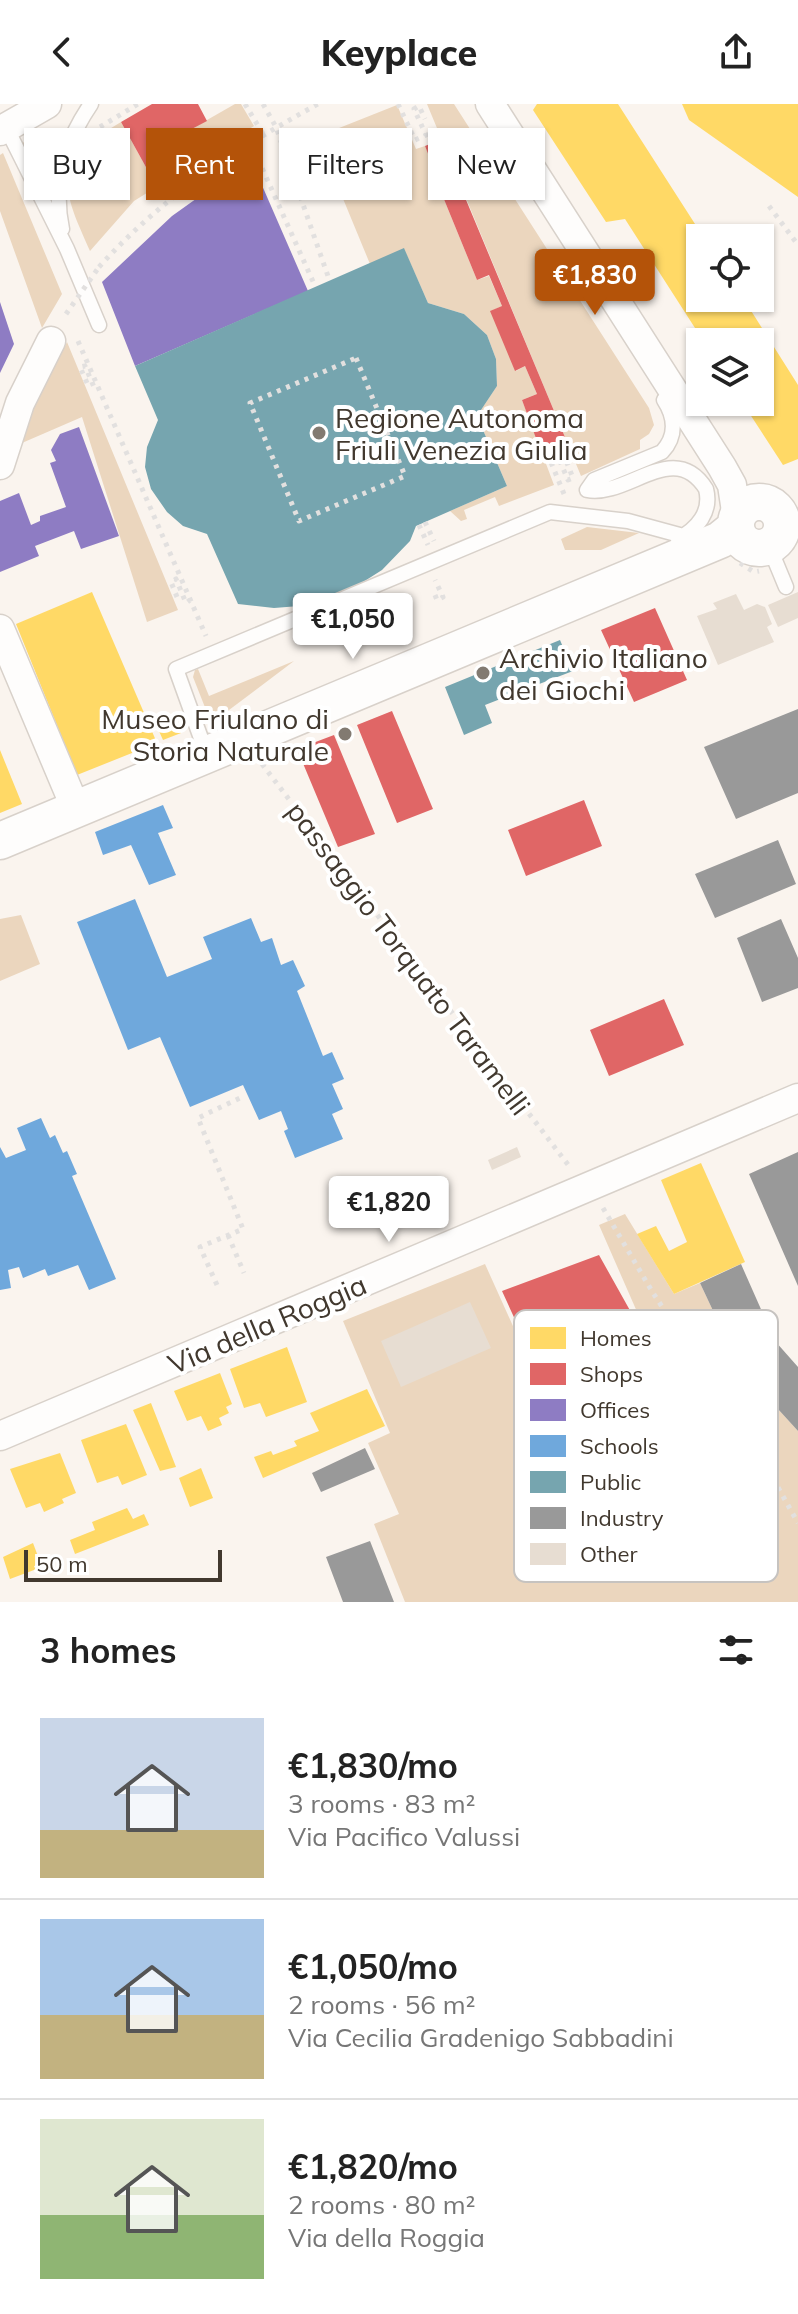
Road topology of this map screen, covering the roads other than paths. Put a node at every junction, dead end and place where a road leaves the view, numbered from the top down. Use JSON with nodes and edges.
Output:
{"nodes":[{"id":1,"x":47,"y":104,"type":"edge"},
{"id":2,"x":91,"y":104,"type":"edge"},
{"id":3,"x":490,"y":104,"type":"edge"},
{"id":4,"x":77,"y":128,"type":"edge"},
{"id":5,"x":3,"y":129,"type":"edge"},
{"id":6,"x":23,"y":161,"type":"joint"},
{"id":7,"x":60,"y":200,"type":"edge"},
{"id":8,"x":67,"y":249,"type":"junction"},
{"id":9,"x":99,"y":325,"type":"dead end"},
{"id":10,"x":51,"y":341,"type":"dead end"},
{"id":11,"x":654,"y":359,"type":"junction"},
{"id":12,"x":0,"y":465,"type":"edge"},
{"id":13,"x":672,"y":466,"type":"junction"},
{"id":14,"x":722,"y":467,"type":"junction"},
{"id":15,"x":782,"y":524,"type":"edge"},
{"id":16,"x":717,"y":531,"type":"junction"},
{"id":17,"x":657,"y":548,"type":"dead end"},
{"id":18,"x":786,"y":587,"type":"dead end"},
{"id":19,"x":0,"y":629,"type":"edge"},
{"id":20,"x":207,"y":755,"type":"junction"},
{"id":21,"x":76,"y":809,"type":"junction"},
{"id":22,"x":0,"y":841,"type":"edge"},
{"id":23,"x":798,"y":1098,"type":"edge"},
{"id":24,"x":0,"y":1436,"type":"edge"}],
"edges":[{"from":1,"to":5,"type":"street"},
{"from":2,"to":4,"type":"lane"},
{"from":3,"to":11,"type":"street"},
{"from":5,"to":6,"type":"lane"},
{"from":6,"to":8,"type":"lane"},
{"from":7,"to":8,"type":"lane"},
{"from":8,"to":9,"type":"lane"},
{"from":10,"to":12,"type":"street"},
{"from":11,"to":13,"type":"lane"},
{"from":11,"to":14,"type":"street"},
{"from":13,"to":14,"type":"lane"},
{"from":13,"to":16,"type":"lane"},
{"from":14,"to":16,"type":"street"},
{"from":15,"to":16,"type":"street"},
{"from":15,"to":18,"type":"lane"},
{"from":16,"to":17,"type":"lane"},
{"from":16,"to":20,"type":"street"},
{"from":16,"to":20,"type":"lane"},
{"from":19,"to":21,"type":"street"},
{"from":20,"to":21,"type":"street"},
{"from":21,"to":22,"type":"street"},
{"from":23,"to":24,"type":"street","name":"Via della Roggia"}]}
